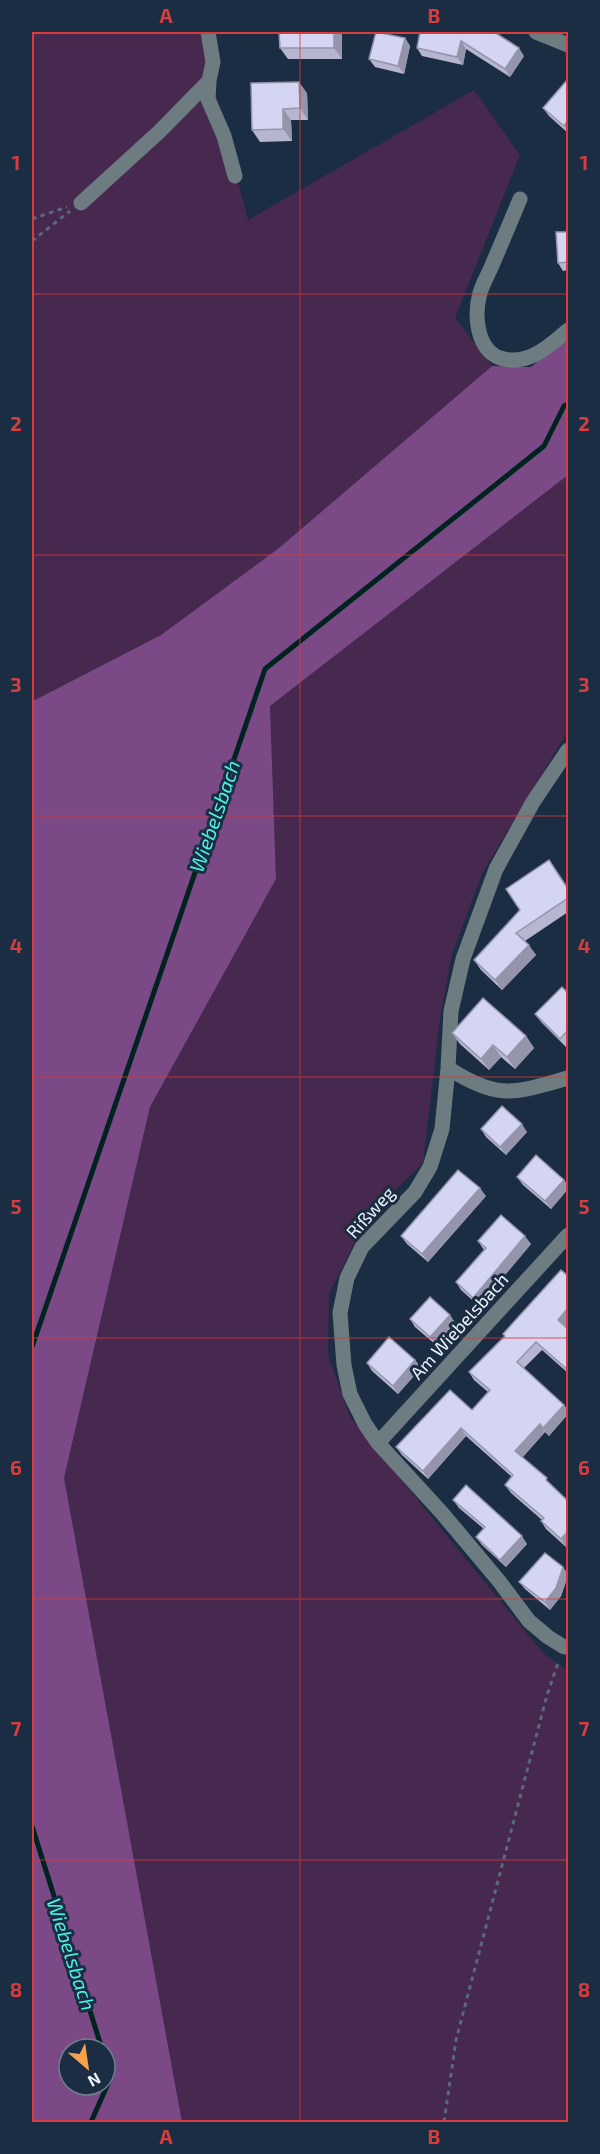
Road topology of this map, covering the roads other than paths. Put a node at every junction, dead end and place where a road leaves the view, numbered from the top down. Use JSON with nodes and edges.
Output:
{"nodes":[{"id":1,"x":208,"y":32,"type":"edge"},
{"id":2,"x":536,"y":32,"type":"edge"},
{"id":3,"x":568,"y":45,"type":"edge"},
{"id":4,"x":209,"y":81,"type":"junction"},
{"id":5,"x":235,"y":176,"type":"dead end"},
{"id":6,"x":520,"y":199,"type":"dead end"},
{"id":7,"x":81,"y":203,"type":"road end"},
{"id":8,"x":568,"y":330,"type":"edge"},
{"id":9,"x":568,"y":750,"type":"edge"},
{"id":10,"x":448,"y":1068,"type":"junction"},
{"id":11,"x":568,"y":1078,"type":"edge"},
{"id":12,"x":568,"y":1235,"type":"edge"},
{"id":13,"x":378,"y":1443,"type":"junction"},
{"id":14,"x":566,"y":1647,"type":"edge"}],
"edges":[{"from":1,"to":4,"type":"street"},
{"from":2,"to":3,"type":"street"},
{"from":4,"to":5,"type":"street"},
{"from":4,"to":7,"type":"street"},
{"from":6,"to":8,"type":"street"},
{"from":9,"to":10,"type":"street","name":"Rißweg"},
{"from":10,"to":11,"type":"street"},
{"from":10,"to":13,"type":"street","name":"Rißweg"},
{"from":12,"to":13,"type":"street","name":"Am Wiebelsbach"},
{"from":13,"to":14,"type":"street","name":"Rißweg"}]}
